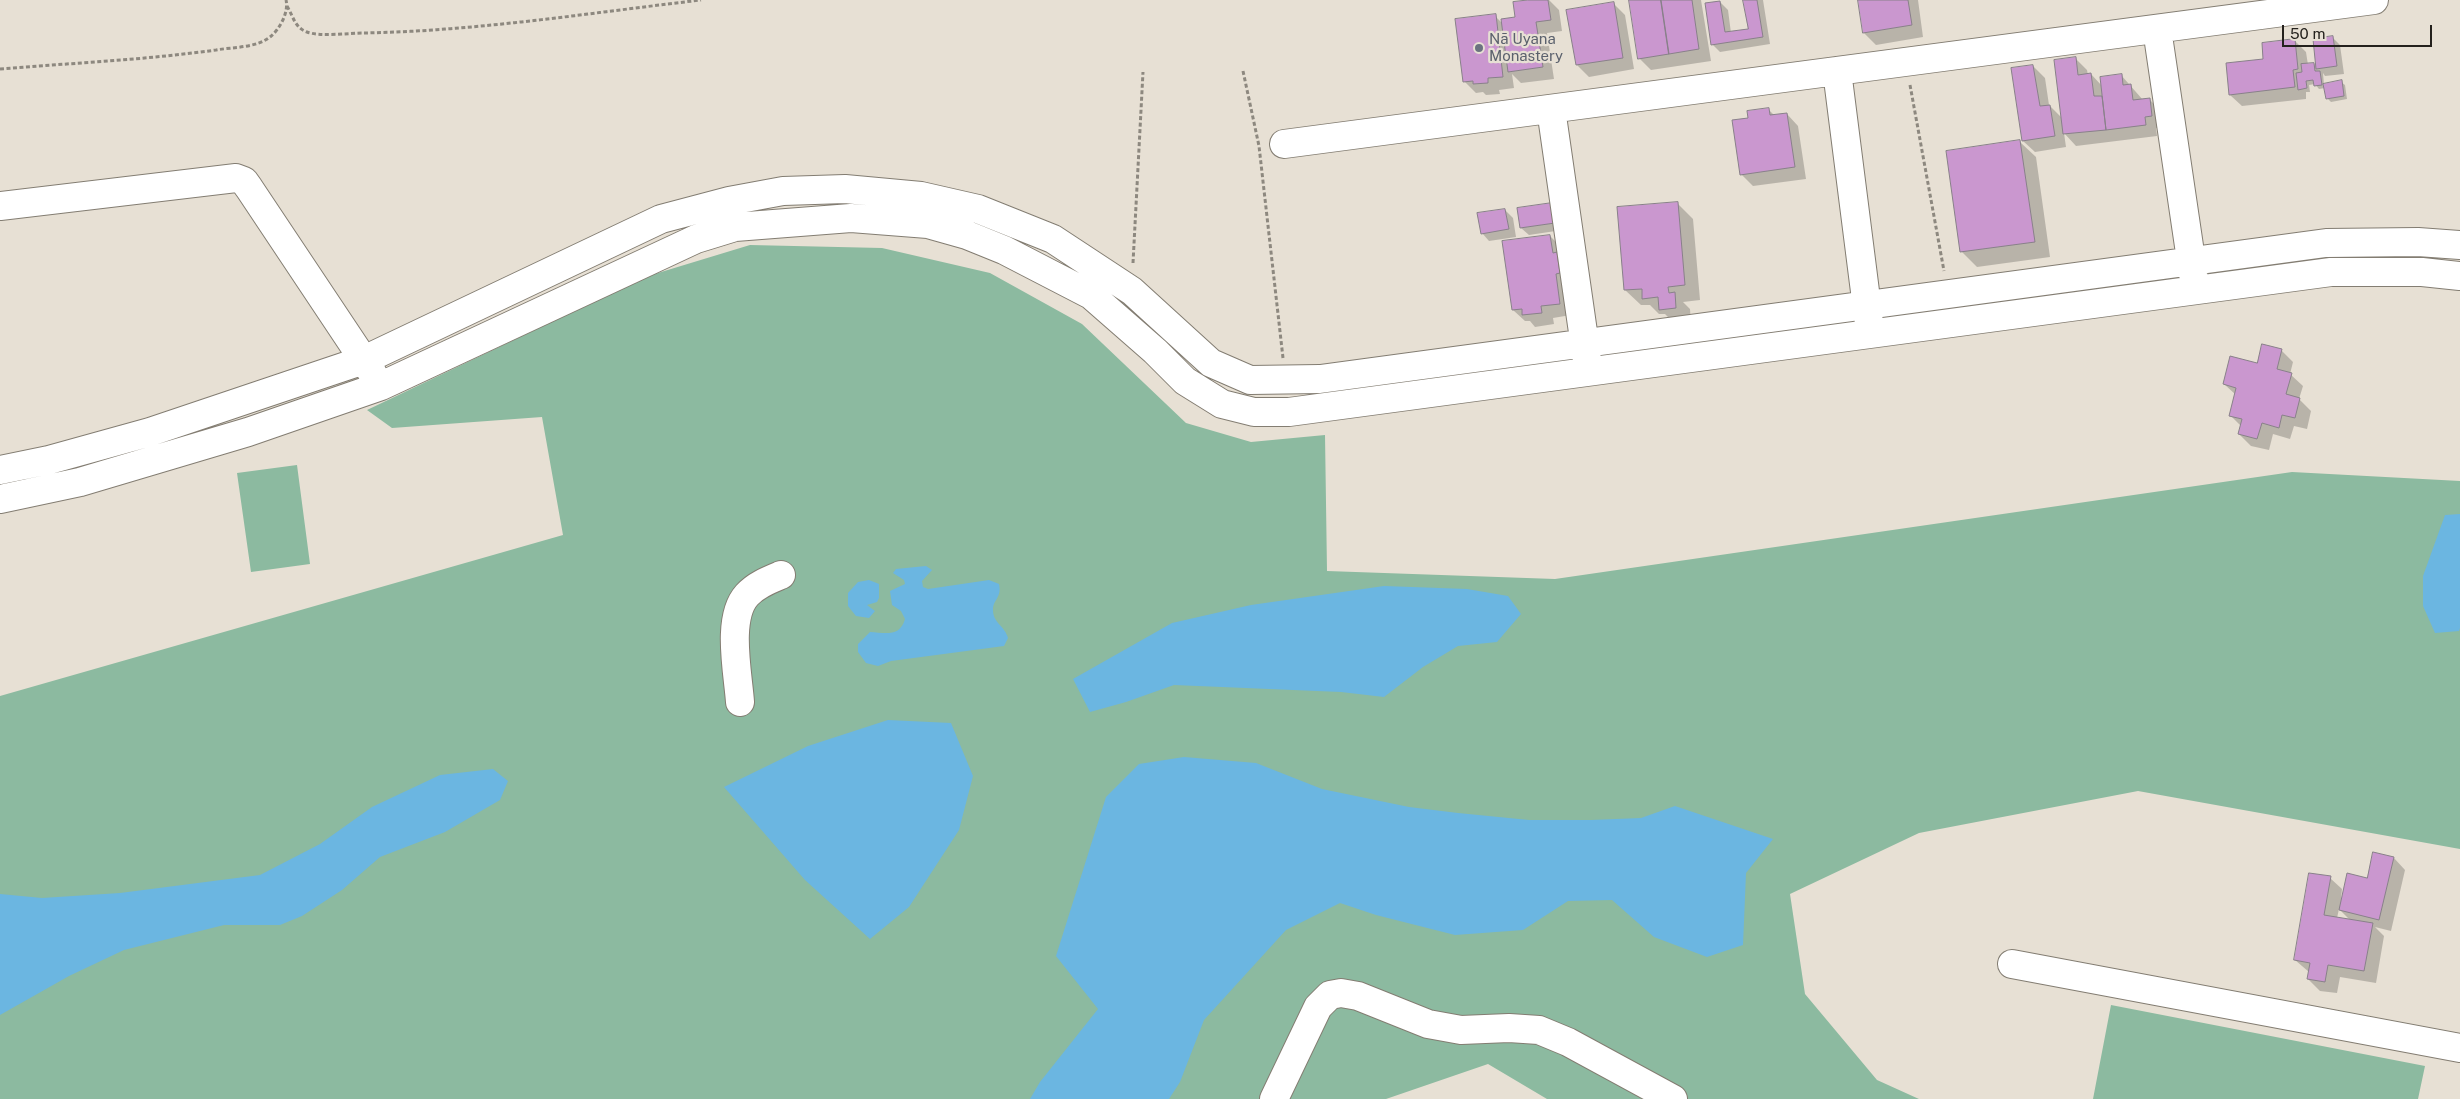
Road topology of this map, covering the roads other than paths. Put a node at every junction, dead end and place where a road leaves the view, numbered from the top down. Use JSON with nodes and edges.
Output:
{"nodes":[{"id":1,"x":2374,"y":0,"type":"edge"},
{"id":2,"x":2157,"y":29,"type":"junction"},
{"id":3,"x":1837,"y":71,"type":"junction"},
{"id":4,"x":1552,"y":109,"type":"junction"},
{"id":5,"x":1284,"y":144,"type":"dead end"},
{"id":6,"x":0,"y":206,"type":"edge"},
{"id":7,"x":2460,"y":245,"type":"edge"},
{"id":8,"x":2192,"y":261,"type":"junction"},
{"id":9,"x":2460,"y":276,"type":"edge"},
{"id":10,"x":2196,"y":291,"type":"junction"},
{"id":11,"x":1867,"y":305,"type":"junction"},
{"id":12,"x":1871,"y":334,"type":"junction"},
{"id":13,"x":1585,"y":343,"type":"junction"},
{"id":14,"x":364,"y":360,"type":"junction"},
{"id":15,"x":1589,"y":372,"type":"junction"},
{"id":16,"x":381,"y":386,"type":"junction"},
{"id":17,"x":0,"y":470,"type":"edge"},
{"id":18,"x":0,"y":499,"type":"edge"},
{"id":19,"x":781,"y":575,"type":"dead end"},
{"id":20,"x":740,"y":702,"type":"dead end"},
{"id":21,"x":2012,"y":964,"type":"dead end"},
{"id":22,"x":2460,"y":1048,"type":"edge"},
{"id":23,"x":1274,"y":1099,"type":"edge"},
{"id":24,"x":1673,"y":1099,"type":"edge"}],
"edges":[{"from":1,"to":2,"type":"street"},
{"from":2,"to":3,"type":"street"},
{"from":2,"to":8,"type":"street"},
{"from":3,"to":4,"type":"street"},
{"from":3,"to":11,"type":"street"},
{"from":4,"to":5,"type":"street"},
{"from":4,"to":13,"type":"street"},
{"from":6,"to":14,"type":"street"},
{"from":7,"to":8,"type":"street"},
{"from":8,"to":10,"type":"street"},
{"from":8,"to":11,"type":"street"},
{"from":9,"to":10,"type":"street"},
{"from":10,"to":12,"type":"street"},
{"from":11,"to":12,"type":"street"},
{"from":11,"to":13,"type":"street"},
{"from":12,"to":15,"type":"street"},
{"from":13,"to":14,"type":"street"},
{"from":13,"to":15,"type":"street"},
{"from":14,"to":16,"type":"street"},
{"from":14,"to":17,"type":"street"},
{"from":15,"to":16,"type":"street"},
{"from":16,"to":18,"type":"street"},
{"from":19,"to":20,"type":"street"},
{"from":21,"to":22,"type":"street"},
{"from":23,"to":24,"type":"street"}]}
